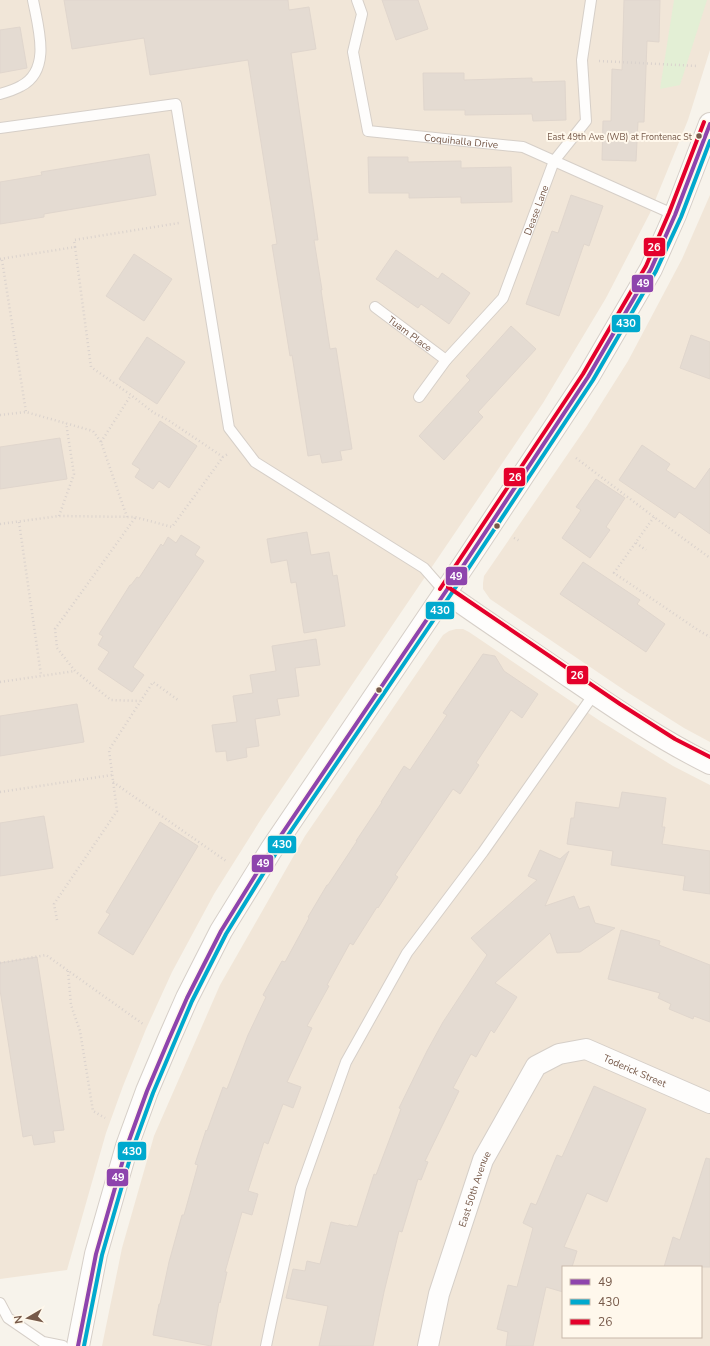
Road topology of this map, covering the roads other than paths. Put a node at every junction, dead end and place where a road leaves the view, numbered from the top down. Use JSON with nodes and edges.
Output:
{"nodes":[{"id":1,"x":33,"y":0,"type":"edge"},
{"id":2,"x":357,"y":0,"type":"edge"},
{"id":3,"x":591,"y":0,"type":"edge"},
{"id":4,"x":0,"y":94,"type":"edge"},
{"id":5,"x":710,"y":124,"type":"edge"},
{"id":6,"x":0,"y":128,"type":"edge"},
{"id":7,"x":554,"y":161,"type":"junction"},
{"id":8,"x":675,"y":215,"type":"junction"},
{"id":9,"x":375,"y":307,"type":"dead end"},
{"id":10,"x":446,"y":360,"type":"junction"},
{"id":11,"x":419,"y":398,"type":"dead end"},
{"id":12,"x":446,"y":592,"type":"junction"},
{"id":13,"x":594,"y":694,"type":"junction"},
{"id":14,"x":710,"y":764,"type":"edge"},
{"id":15,"x":559,"y":1054,"type":"joint"},
{"id":16,"x":710,"y":1103,"type":"edge"},
{"id":17,"x":0,"y":1303,"type":"edge"},
{"id":18,"x":63,"y":1346,"type":"edge"},
{"id":19,"x":78,"y":1346,"type":"edge"},
{"id":20,"x":266,"y":1346,"type":"edge"},
{"id":21,"x":428,"y":1346,"type":"edge"}],
"edges":[{"from":1,"to":4,"type":"lane"},
{"from":2,"to":7,"type":"lane","name":"Coquihalla Drive"},
{"from":3,"to":7,"type":"lane","name":"Dease Lane"},
{"from":5,"to":8,"type":"street"},
{"from":6,"to":12,"type":"lane"},
{"from":7,"to":8,"type":"lane","name":"Coquihalla Drive"},
{"from":7,"to":10,"type":"lane","name":"Dease Lane"},
{"from":8,"to":12,"type":"street"},
{"from":9,"to":10,"type":"lane","name":"Tuam Place"},
{"from":10,"to":11,"type":"lane","name":"Dease Lane"},
{"from":12,"to":13,"type":"street"},
{"from":12,"to":19,"type":"street"},
{"from":13,"to":14,"type":"street"},
{"from":13,"to":20,"type":"lane"},
{"from":15,"to":16,"type":"street","name":"Toderick Street"},
{"from":15,"to":21,"type":"street","name":"East 50th Avenue"},
{"from":17,"to":18,"type":"lane"}]}
